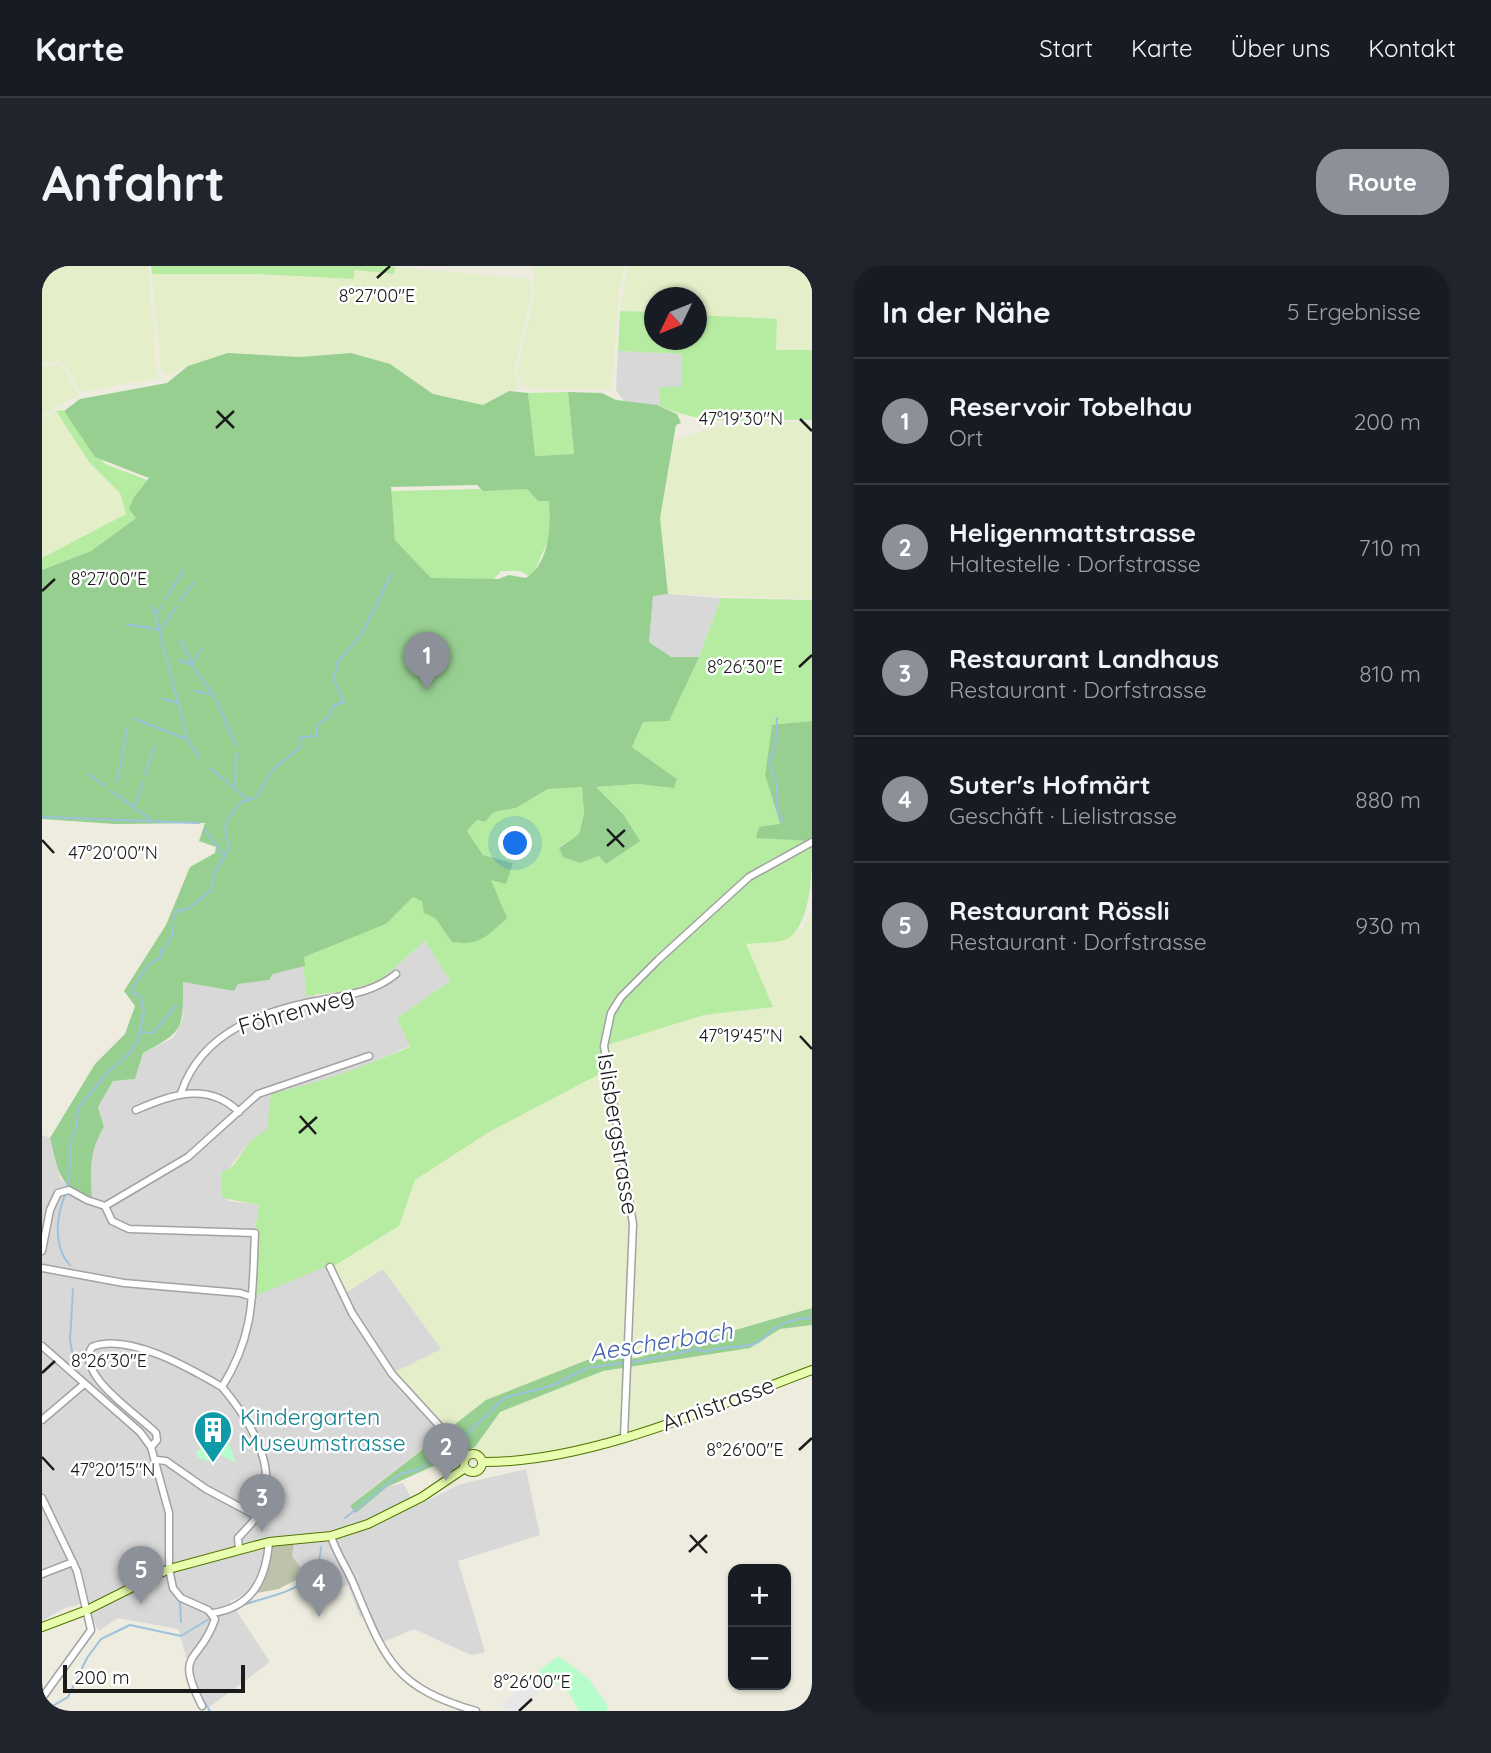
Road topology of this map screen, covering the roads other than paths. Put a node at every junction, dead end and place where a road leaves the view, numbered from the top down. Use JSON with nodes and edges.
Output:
{"nodes":[{"id":1,"x":812,"y":842,"type":"edge"},
{"id":2,"x":397,"y":974,"type":"dead end"},
{"id":3,"x":369,"y":1056,"type":"dead end"},
{"id":4,"x":181,"y":1093,"type":"junction"},
{"id":5,"x":136,"y":1110,"type":"dead end"},
{"id":6,"x":239,"y":1112,"type":"junction"},
{"id":7,"x":105,"y":1206,"type":"junction"},
{"id":8,"x":42,"y":1251,"type":"edge"},
{"id":9,"x":42,"y":1268,"type":"edge"},
{"id":10,"x":330,"y":1268,"type":"dead end"},
{"id":11,"x":252,"y":1297,"type":"junction"},
{"id":12,"x":42,"y":1346,"type":"edge"},
{"id":13,"x":812,"y":1370,"type":"edge"},
{"id":14,"x":83,"y":1385,"type":"junction"},
{"id":15,"x":222,"y":1387,"type":"junction"},
{"id":16,"x":42,"y":1420,"type":"edge"},
{"id":17,"x":624,"y":1437,"type":"junction"},
{"id":18,"x":151,"y":1447,"type":"junction"},
{"id":19,"x":467,"y":1456,"type":"junction"},
{"id":20,"x":157,"y":1460,"type":"junction"},
{"id":21,"x":482,"y":1462,"type":"junction"},
{"id":22,"x":465,"y":1468,"type":"junction"},
{"id":23,"x":42,"y":1498,"type":"edge"},
{"id":24,"x":257,"y":1516,"type":"junction"},
{"id":25,"x":331,"y":1536,"type":"junction"},
{"id":26,"x":269,"y":1542,"type":"junction"},
{"id":27,"x":239,"y":1549,"type":"junction"},
{"id":28,"x":73,"y":1562,"type":"junction"},
{"id":29,"x":169,"y":1570,"type":"junction"},
{"id":30,"x":42,"y":1574,"type":"edge"},
{"id":31,"x":87,"y":1610,"type":"junction"},
{"id":32,"x":214,"y":1616,"type":"junction"},
{"id":33,"x":42,"y":1627,"type":"edge"},
{"id":34,"x":42,"y":1698,"type":"edge"},
{"id":35,"x":202,"y":1706,"type":"dead end"},
{"id":36,"x":476,"y":1711,"type":"edge"}],
"edges":[{"from":1,"to":17,"type":"street","name":"Islisbergstrasse"},
{"from":2,"to":4,"type":"street","name":"Föhrenweg"},
{"from":3,"to":6,"type":"street"},
{"from":4,"to":5,"type":"street"},
{"from":4,"to":6,"type":"street"},
{"from":6,"to":7,"type":"street"},
{"from":7,"to":8,"type":"street"},
{"from":7,"to":11,"type":"street"},
{"from":9,"to":11,"type":"street"},
{"from":10,"to":19,"type":"street"},
{"from":11,"to":15,"type":"street"},
{"from":12,"to":14,"type":"street"},
{"from":13,"to":17,"type":"street","name":"Arnistrasse"},
{"from":14,"to":16,"type":"street"},
{"from":14,"to":18,"type":"street"},
{"from":15,"to":18,"type":"street"},
{"from":15,"to":24,"type":"street"},
{"from":17,"to":21,"type":"street","name":"Arnistrasse"},
{"from":18,"to":20,"type":"street"},
{"from":19,"to":21,"type":"street"},
{"from":19,"to":22,"type":"street"},
{"from":20,"to":24,"type":"street"},
{"from":20,"to":29,"type":"street"},
{"from":21,"to":22,"type":"street"},
{"from":22,"to":25,"type":"street"},
{"from":23,"to":28,"type":"street"},
{"from":24,"to":27,"type":"street"},
{"from":25,"to":26,"type":"street"},
{"from":25,"to":36,"type":"street"},
{"from":26,"to":27,"type":"street"},
{"from":26,"to":32,"type":"street"},
{"from":27,"to":29,"type":"street"},
{"from":28,"to":30,"type":"street"},
{"from":28,"to":31,"type":"street"},
{"from":29,"to":31,"type":"street"},
{"from":29,"to":32,"type":"street"},
{"from":31,"to":33,"type":"street"},
{"from":31,"to":34,"type":"street"},
{"from":32,"to":35,"type":"street"}]}
